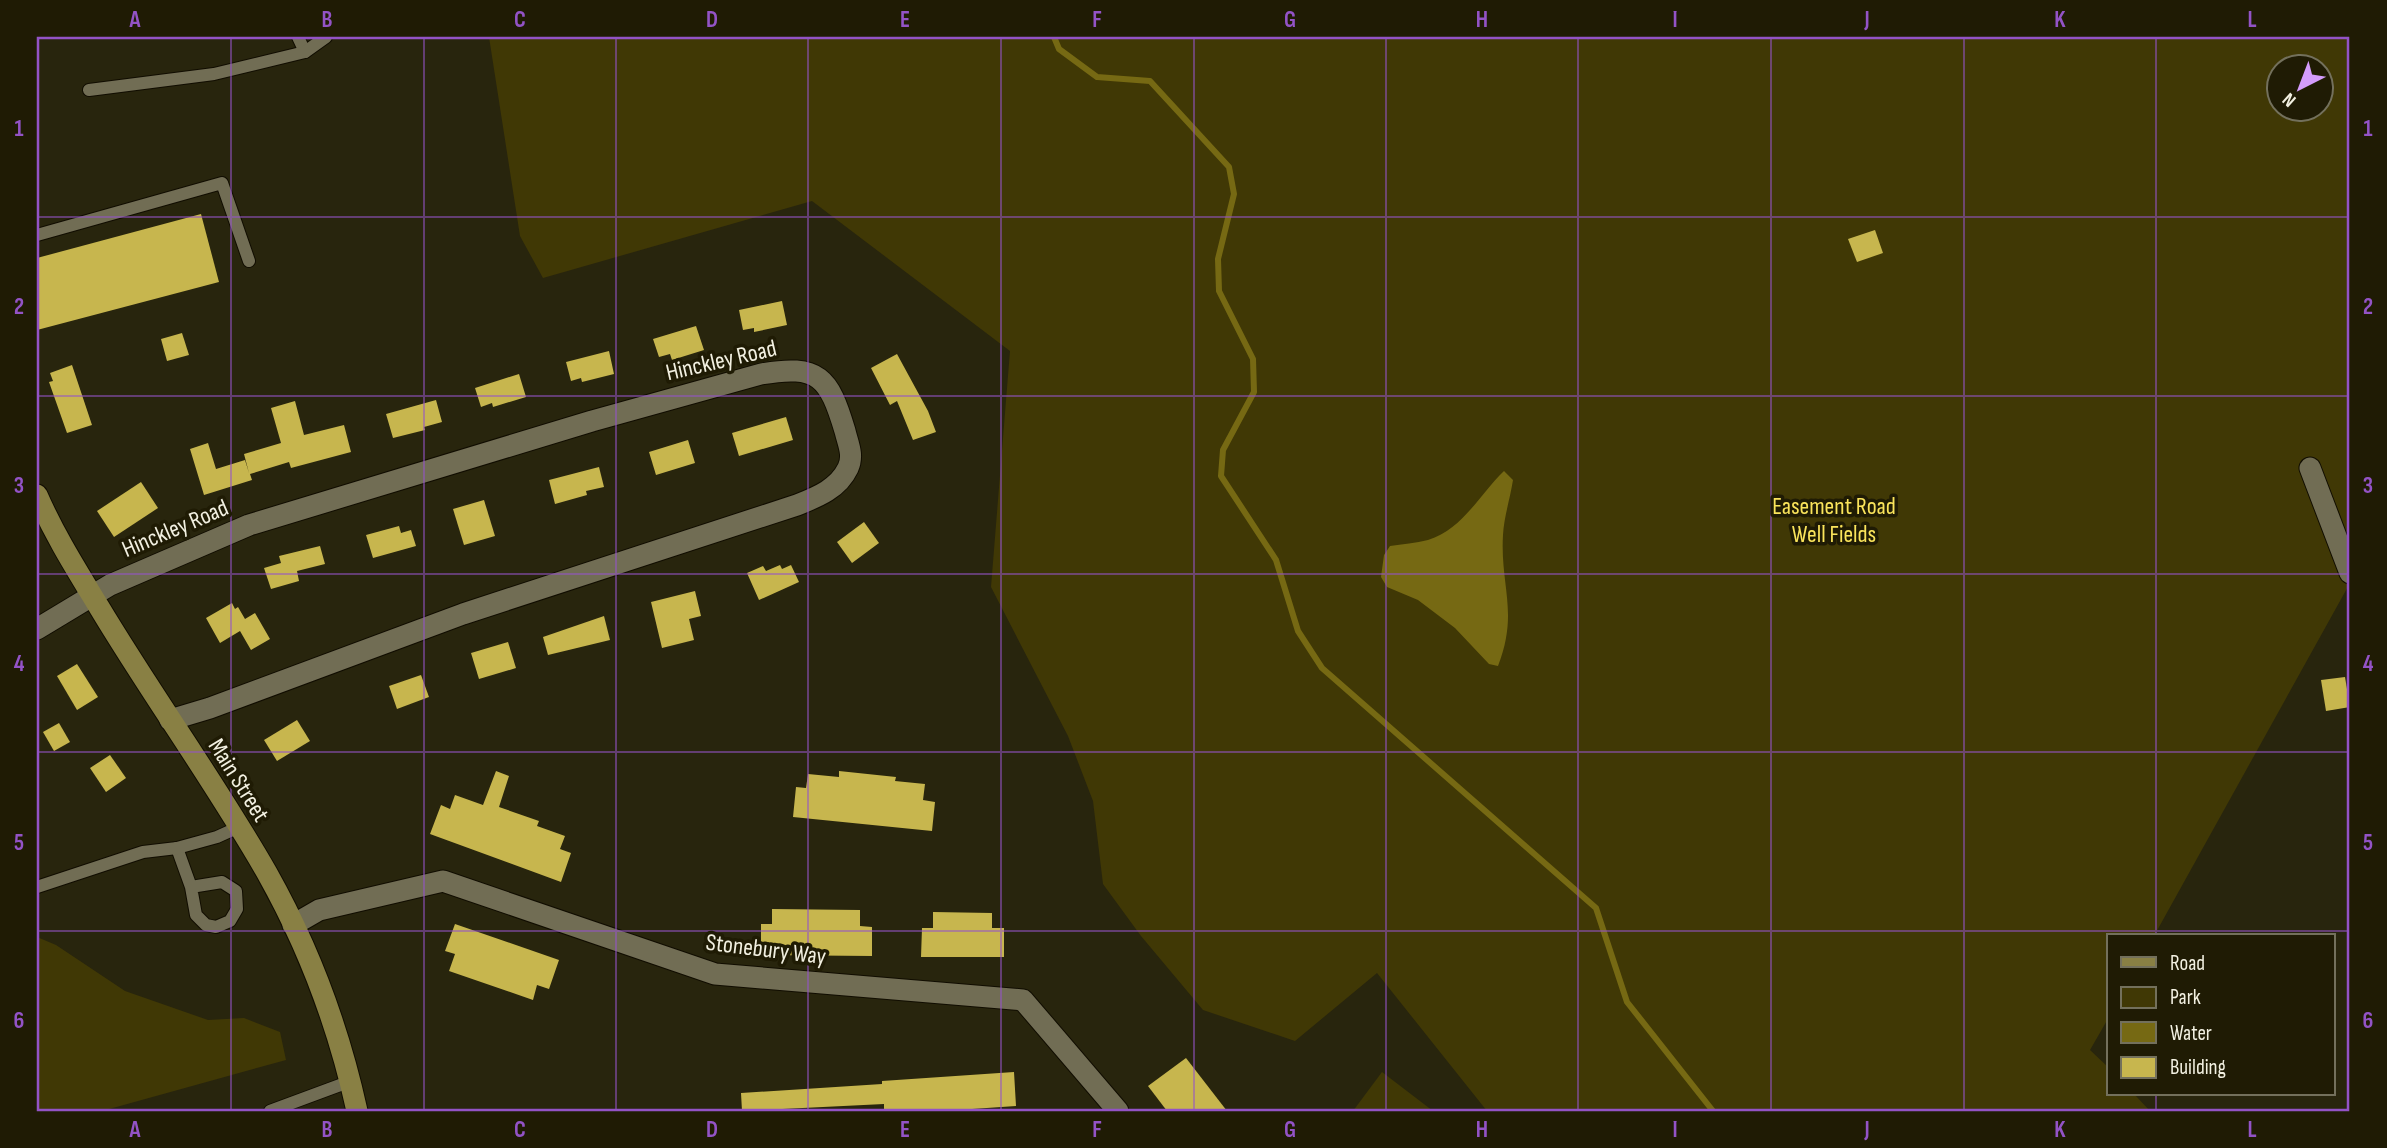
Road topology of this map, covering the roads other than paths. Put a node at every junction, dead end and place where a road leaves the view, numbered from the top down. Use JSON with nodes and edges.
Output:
{"nodes":[{"id":1,"x":298,"y":37,"type":"edge"},
{"id":2,"x":326,"y":37,"type":"edge"},
{"id":3,"x":305,"y":52,"type":"junction"},
{"id":4,"x":89,"y":90,"type":"dead end"},
{"id":5,"x":37,"y":235,"type":"edge"},
{"id":6,"x":249,"y":261,"type":"dead end"},
{"id":7,"x":2311,"y":468,"type":"dead end"},
{"id":8,"x":37,"y":495,"type":"edge"},
{"id":9,"x":2350,"y":573,"type":"edge"},
{"id":10,"x":92,"y":596,"type":"junction"},
{"id":11,"x":37,"y":629,"type":"edge"},
{"id":12,"x":170,"y":720,"type":"junction"},
{"id":13,"x":239,"y":827,"type":"junction"},
{"id":14,"x":177,"y":848,"type":"junction"},
{"id":15,"x":37,"y":887,"type":"edge"},
{"id":16,"x":191,"y":887,"type":"dead end"},
{"id":17,"x":293,"y":925,"type":"junction"},
{"id":18,"x":351,"y":1081,"type":"junction"},
{"id":19,"x":270,"y":1111,"type":"edge"},
{"id":20,"x":357,"y":1111,"type":"edge"},
{"id":21,"x":1118,"y":1111,"type":"edge"}],
"edges":[{"from":1,"to":3,"type":"lane"},
{"from":2,"to":3,"type":"lane"},
{"from":3,"to":4,"type":"lane"},
{"from":5,"to":6,"type":"lane"},
{"from":7,"to":9,"type":"street"},
{"from":8,"to":10,"type":"main road","name":"Main Street"},
{"from":10,"to":11,"type":"street"},
{"from":10,"to":12,"type":"main road","name":"Main Street"},
{"from":10,"to":12,"type":"street","name":"Hinckley Road"},
{"from":12,"to":13,"type":"main road","name":"Main Street"},
{"from":13,"to":14,"type":"lane"},
{"from":13,"to":17,"type":"main road","name":"Main Street"},
{"from":14,"to":15,"type":"lane"},
{"from":14,"to":16,"type":"lane"},
{"from":17,"to":18,"type":"main road","name":"Main Street"},
{"from":17,"to":21,"type":"street","name":"Stonebury Way"},
{"from":18,"to":19,"type":"lane"},
{"from":18,"to":20,"type":"main road","name":"Main Street"}]}
